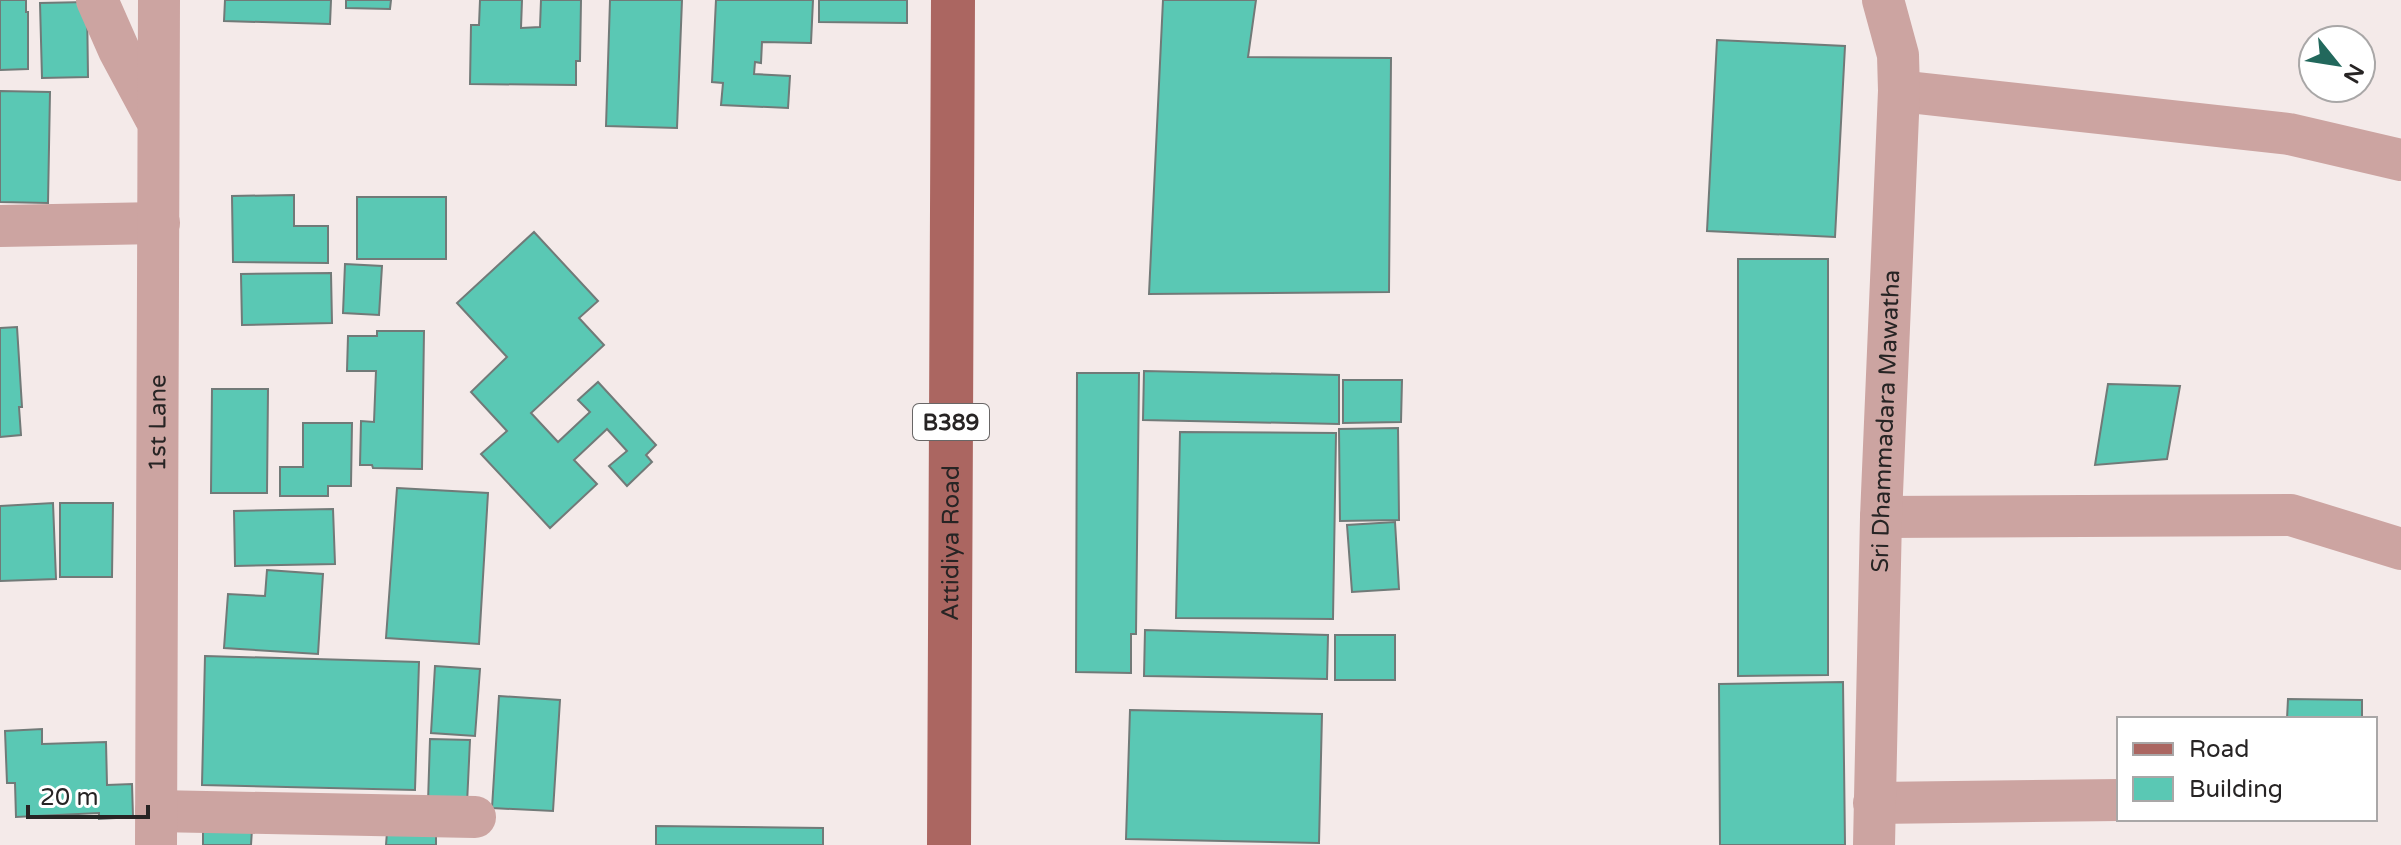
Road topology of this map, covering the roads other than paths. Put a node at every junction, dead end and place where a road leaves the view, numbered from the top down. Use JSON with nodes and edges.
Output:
{"nodes":[{"id":1,"x":97,"y":0,"type":"edge"},
{"id":2,"x":159,"y":0,"type":"edge"},
{"id":3,"x":953,"y":0,"type":"edge"},
{"id":4,"x":1883,"y":0,"type":"edge"},
{"id":5,"x":1899,"y":91,"type":"junction"},
{"id":6,"x":158,"y":123,"type":"junction"},
{"id":7,"x":2401,"y":160,"type":"edge"},
{"id":8,"x":159,"y":223,"type":"junction"},
{"id":9,"x":0,"y":226,"type":"edge"},
{"id":10,"x":1881,"y":517,"type":"junction"},
{"id":11,"x":2401,"y":549,"type":"edge"},
{"id":12,"x":2117,"y":800,"type":"edge"},
{"id":13,"x":1874,"y":803,"type":"junction"},
{"id":14,"x":475,"y":817,"type":"dead end"},
{"id":15,"x":156,"y":828,"type":"edge"},
{"id":16,"x":949,"y":845,"type":"edge"},
{"id":17,"x":1874,"y":845,"type":"edge"}],
"edges":[{"from":1,"to":6,"type":"street"},
{"from":2,"to":6,"type":"street","name":"1st Lane"},
{"from":3,"to":16,"type":"main road","name":"Attidiya Road","number":"B389"},
{"from":4,"to":5,"type":"street","name":"Sri Dhammadara Mawatha"},
{"from":5,"to":7,"type":"street"},
{"from":5,"to":10,"type":"street","name":"Sri Dhammadara Mawatha"},
{"from":6,"to":8,"type":"street","name":"1st Lane"},
{"from":8,"to":9,"type":"street"},
{"from":8,"to":15,"type":"street","name":"1st Lane"},
{"from":10,"to":11,"type":"street"},
{"from":10,"to":13,"type":"street","name":"Sri Dhammadara Mawatha"},
{"from":12,"to":13,"type":"street"},
{"from":13,"to":17,"type":"street","name":"Sri Dhammadara Mawatha"},
{"from":14,"to":15,"type":"street"}]}
